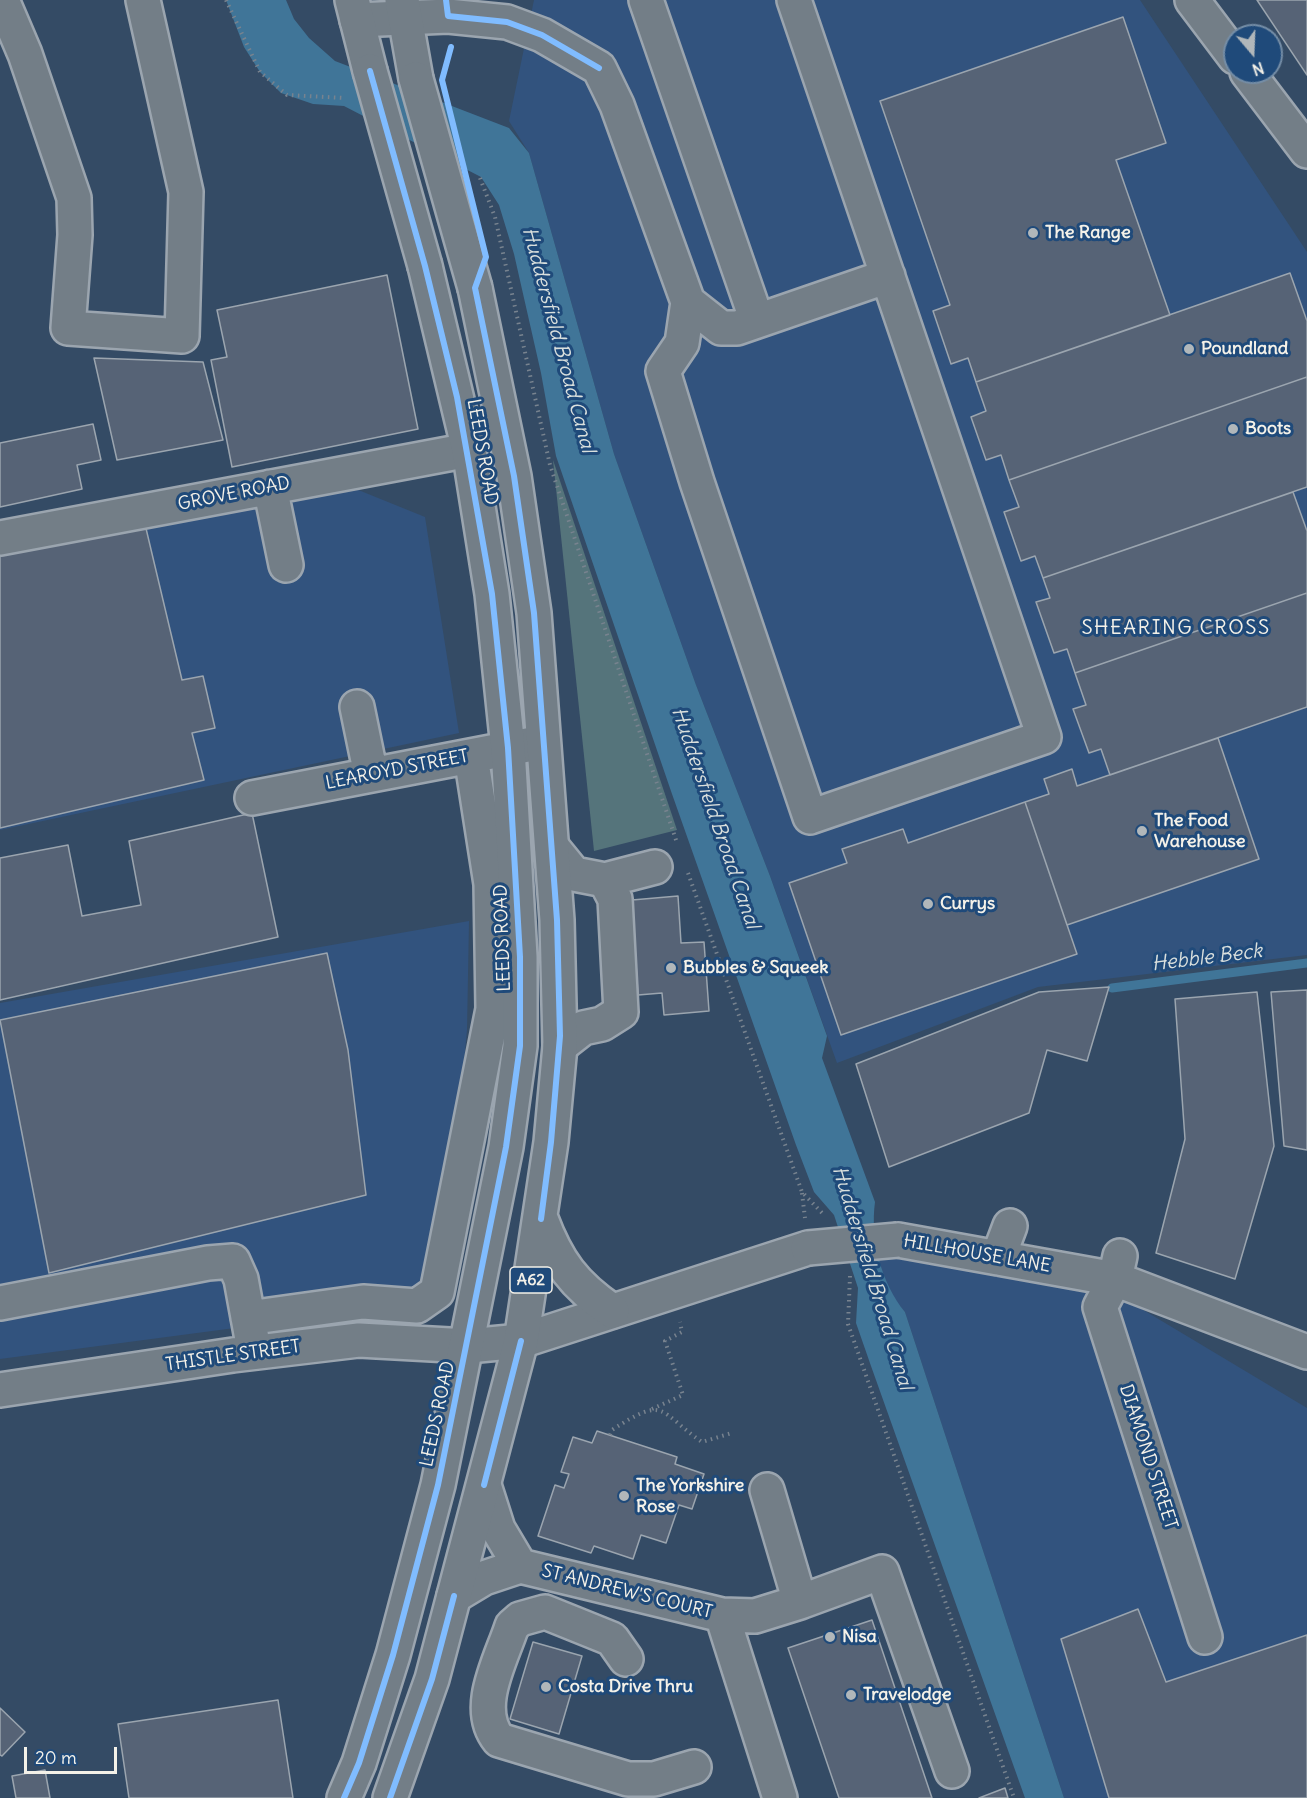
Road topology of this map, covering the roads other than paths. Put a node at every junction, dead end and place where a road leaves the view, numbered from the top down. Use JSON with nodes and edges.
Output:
{"nodes":[{"id":1,"x":2,"y":0,"type":"edge"},
{"id":2,"x":143,"y":0,"type":"edge"},
{"id":3,"x":646,"y":0,"type":"edge"},
{"id":4,"x":794,"y":0,"type":"edge"},
{"id":5,"x":1192,"y":0,"type":"edge"},
{"id":6,"x":404,"y":9,"type":"edge"},
{"id":7,"x":354,"y":10,"type":"edge"},
{"id":8,"x":1223,"y":41,"type":"edge"},
{"id":9,"x":1256,"y":84,"type":"edge"},
{"id":10,"x":1307,"y":151,"type":"edge"},
{"id":11,"x":888,"y":276,"type":"junction"},
{"id":12,"x":688,"y":302,"type":"junction"},
{"id":13,"x":757,"y":321,"type":"junction"},
{"id":14,"x":468,"y":450,"type":"junction"},
{"id":15,"x":270,"y":487,"type":"junction"},
{"id":16,"x":0,"y":538,"type":"edge"},
{"id":17,"x":286,"y":565,"type":"dead end"},
{"id":18,"x":357,"y":707,"type":"dead end"},
{"id":19,"x":543,"y":742,"type":"junction"},
{"id":20,"x":508,"y":748,"type":"junction"},
{"id":21,"x":471,"y":756,"type":"junction"},
{"id":22,"x":371,"y":775,"type":"junction"},
{"id":23,"x":252,"y":798,"type":"dead end"},
{"id":24,"x":552,"y":847,"type":"junction"},
{"id":25,"x":674,"y":862,"type":"road end"},
{"id":26,"x":605,"y":880,"type":"junction"},
{"id":27,"x":560,"y":1046,"type":"junction"},
{"id":28,"x":541,"y":1219,"type":"junction"},
{"id":29,"x":1010,"y":1226,"type":"dead end"},
{"id":30,"x":998,"y":1258,"type":"junction"},
{"id":31,"x":1118,"y":1268,"type":"junction"},
{"id":32,"x":0,"y":1302,"type":"edge"},
{"id":33,"x":612,"y":1311,"type":"junction"},
{"id":34,"x":248,"y":1318,"type":"junction"},
{"id":35,"x":521,"y":1341,"type":"junction"},
{"id":36,"x":468,"y":1346,"type":"junction"},
{"id":37,"x":1307,"y":1352,"type":"edge"},
{"id":38,"x":255,"y":1353,"type":"junction"},
{"id":39,"x":0,"y":1390,"type":"edge"},
{"id":40,"x":484,"y":1485,"type":"junction"},
{"id":41,"x":767,"y":1490,"type":"dead end"},
{"id":42,"x":520,"y":1566,"type":"junction"},
{"id":43,"x":454,"y":1596,"type":"junction"},
{"id":44,"x":800,"y":1602,"type":"junction"},
{"id":45,"x":722,"y":1615,"type":"junction"},
{"id":46,"x":1206,"y":1637,"type":"dead end"},
{"id":47,"x":626,"y":1659,"type":"dead end"},
{"id":48,"x":694,"y":1767,"type":"dead end"},
{"id":49,"x":952,"y":1771,"type":"dead end"},
{"id":50,"x":344,"y":1798,"type":"edge"},
{"id":51,"x":390,"y":1798,"type":"edge"},
{"id":52,"x":780,"y":1798,"type":"edge"}],
"edges":[{"from":1,"to":2,"type":"main road"},
{"from":3,"to":13,"type":"main road"},
{"from":4,"to":11,"type":"main road"},
{"from":5,"to":8,"type":"main road"},
{"from":6,"to":7,"type":"main road"},
{"from":6,"to":12,"type":"main road"},
{"from":6,"to":19,"type":"main road","name":"LEEDS ROAD","number":"A62","bridge":true},
{"from":7,"to":14,"type":"main road","name":"LEEDS ROAD","number":"A62","bridge":true},
{"from":9,"to":10,"type":"main road"},
{"from":11,"to":12,"type":"main road"},
{"from":11,"to":13,"type":"main road"},
{"from":12,"to":13,"type":"main road"},
{"from":14,"to":15,"type":"main road","name":"GROVE ROAD"},
{"from":14,"to":20,"type":"main road","name":"LEEDS ROAD","number":"A62"},
{"from":15,"to":16,"type":"main road","name":"GROVE ROAD"},
{"from":15,"to":17,"type":"main road"},
{"from":18,"to":22,"type":"main road"},
{"from":19,"to":20,"type":"main road","name":"LEAROYD STREET"},
{"from":19,"to":24,"type":"main road","name":"LEEDS ROAD","number":"A62"},
{"from":20,"to":21,"type":"main road","name":"LEAROYD STREET"},
{"from":20,"to":36,"type":"main road","name":"LEEDS ROAD","number":"A62"},
{"from":21,"to":22,"type":"main road","name":"LEAROYD STREET"},
{"from":21,"to":34,"type":"main road"},
{"from":22,"to":23,"type":"main road","name":"LEAROYD STREET"},
{"from":24,"to":26,"type":"main road"},
{"from":24,"to":27,"type":"main road","name":"LEEDS ROAD","number":"A62"},
{"from":25,"to":26,"type":"main road"},
{"from":26,"to":27,"type":"main road"},
{"from":27,"to":28,"type":"main road","name":"LEEDS ROAD","number":"A62"},
{"from":28,"to":33,"type":"main road"},
{"from":28,"to":35,"type":"main road","name":"LEEDS ROAD","number":"A62"},
{"from":29,"to":30,"type":"main road"},
{"from":30,"to":31,"type":"main road","name":"HILLHOUSE LANE"},
{"from":30,"to":33,"type":"main road","name":"HILLHOUSE LANE","bridge":true},
{"from":31,"to":37,"type":"main road","name":"HILLHOUSE LANE"},
{"from":31,"to":46,"type":"main road","name":"DIAMOND STREET"},
{"from":32,"to":34,"type":"main road"},
{"from":33,"to":35,"type":"main road","name":"HILLHOUSE LANE"},
{"from":34,"to":38,"type":"main road"},
{"from":35,"to":36,"type":"main road","name":"HILLHOUSE LANE"},
{"from":35,"to":40,"type":"main road","name":"LEEDS ROAD","number":"A62"},
{"from":36,"to":38,"type":"main road","name":"THISTLE STREET"},
{"from":36,"to":50,"type":"main road","name":"LEEDS ROAD","number":"A62"},
{"from":38,"to":39,"type":"main road","name":"THISTLE STREET"},
{"from":40,"to":42,"type":"main road"},
{"from":40,"to":43,"type":"main road","name":"LEEDS ROAD","number":"A62"},
{"from":41,"to":44,"type":"main road"},
{"from":42,"to":43,"type":"main road"},
{"from":42,"to":45,"type":"main road","name":"ST ANDREW'S COURT"},
{"from":43,"to":51,"type":"main road","name":"LEEDS ROAD","number":"A62"},
{"from":44,"to":45,"type":"main road"},
{"from":44,"to":49,"type":"main road"},
{"from":45,"to":52,"type":"main road","name":"ST ANDREW'S COURT"},
{"from":47,"to":48,"type":"main road"}]}
